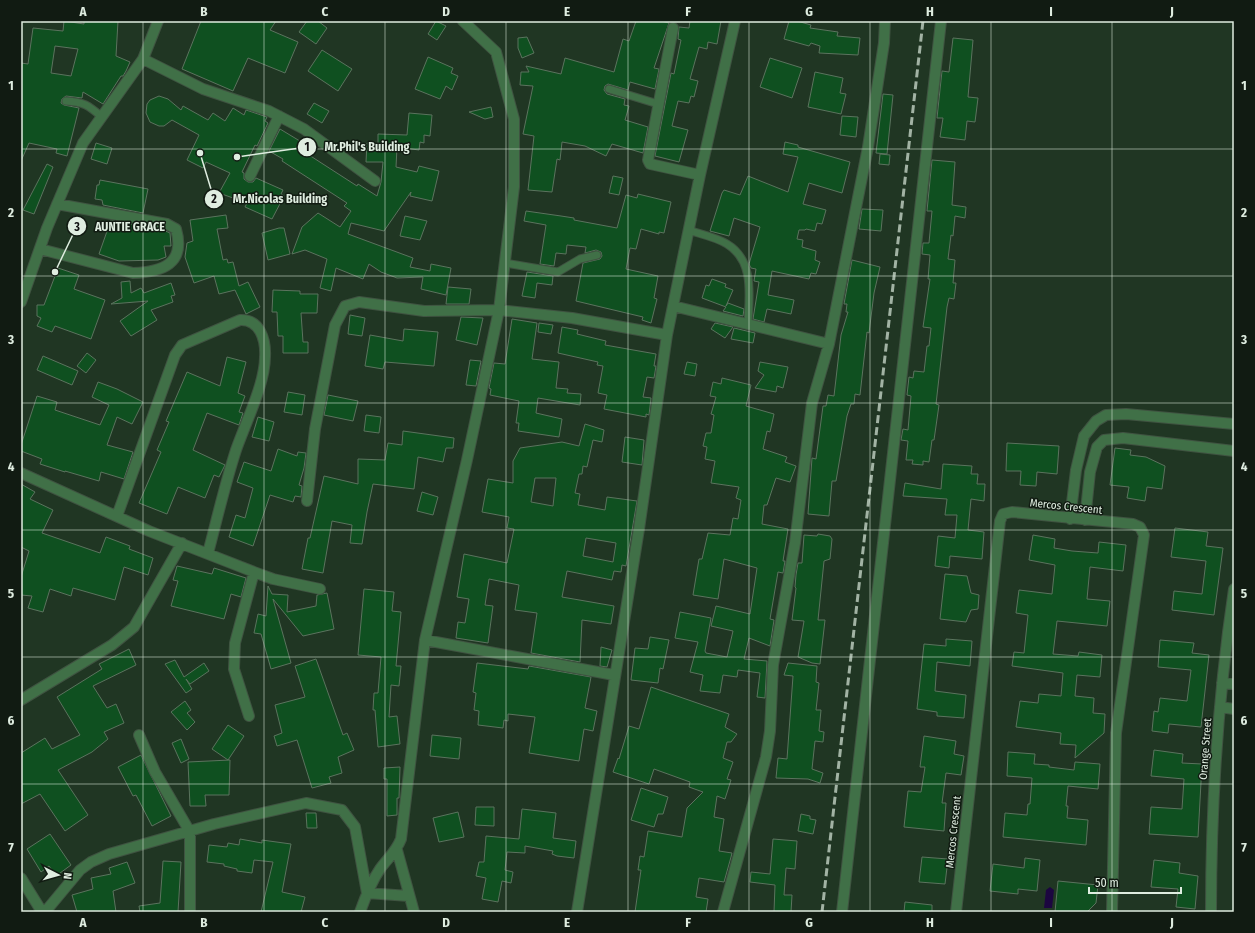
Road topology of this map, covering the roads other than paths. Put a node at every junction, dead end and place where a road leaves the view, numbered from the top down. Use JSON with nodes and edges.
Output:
{"nodes":[{"id":1,"x":158,"y":21,"type":"edge"},
{"id":2,"x":463,"y":21,"type":"edge"},
{"id":3,"x":735,"y":21,"type":"edge"},
{"id":4,"x":885,"y":21,"type":"edge"},
{"id":5,"x":942,"y":21,"type":"edge"},
{"id":6,"x":673,"y":28,"type":"dead end"},
{"id":7,"x":143,"y":59,"type":"junction"},
{"id":8,"x":609,"y":89,"type":"dead end"},
{"id":9,"x":66,"y":101,"type":"dead end"},
{"id":10,"x":658,"y":104,"type":"junction"},
{"id":11,"x":279,"y":116,"type":"junction"},
{"id":12,"x":102,"y":117,"type":"junction"},
{"id":13,"x":700,"y":175,"type":"junction"},
{"id":14,"x":250,"y":176,"type":"dead end"},
{"id":15,"x":375,"y":181,"type":"dead end"},
{"id":16,"x":57,"y":204,"type":"junction"},
{"id":17,"x":688,"y":230,"type":"junction"},
{"id":18,"x":40,"y":249,"type":"junction"},
{"id":19,"x":597,"y":255,"type":"dead end"},
{"id":20,"x":505,"y":263,"type":"junction"},
{"id":21,"x":21,"y":302,"type":"edge"},
{"id":22,"x":673,"y":306,"type":"junction"},
{"id":23,"x":499,"y":310,"type":"junction"},
{"id":24,"x":748,"y":323,"type":"junction"},
{"id":25,"x":667,"y":335,"type":"junction"},
{"id":26,"x":829,"y":344,"type":"junction"},
{"id":27,"x":1234,"y":424,"type":"edge"},
{"id":28,"x":1234,"y":451,"type":"edge"},
{"id":29,"x":21,"y":473,"type":"edge"},
{"id":30,"x":308,"y":501,"type":"dead end"},
{"id":31,"x":117,"y":516,"type":"junction"},
{"id":32,"x":1070,"y":519,"type":"junction"},
{"id":33,"x":1085,"y":520,"type":"junction"},
{"id":34,"x":182,"y":543,"type":"junction"},
{"id":35,"x":208,"y":553,"type":"junction"},
{"id":36,"x":254,"y":572,"type":"junction"},
{"id":37,"x":320,"y":589,"type":"dead end"},
{"id":38,"x":1234,"y":589,"type":"edge"},
{"id":39,"x":425,"y":640,"type":"junction"},
{"id":40,"x":614,"y":675,"type":"junction"},
{"id":41,"x":1222,"y":683,"type":"junction"},
{"id":42,"x":1234,"y":684,"type":"edge"},
{"id":43,"x":21,"y":700,"type":"edge"},
{"id":44,"x":1220,"y":707,"type":"junction"},
{"id":45,"x":1234,"y":709,"type":"edge"},
{"id":46,"x":249,"y":716,"type":"dead end"},
{"id":47,"x":139,"y":735,"type":"dead end"},
{"id":48,"x":190,"y":832,"type":"junction"},
{"id":49,"x":397,"y":850,"type":"junction"},
{"id":50,"x":21,"y":878,"type":"edge"},
{"id":51,"x":367,"y":893,"type":"junction"},
{"id":52,"x":409,"y":896,"type":"junction"},
{"id":53,"x":43,"y":912,"type":"edge"},
{"id":54,"x":190,"y":912,"type":"edge"},
{"id":55,"x":360,"y":912,"type":"edge"},
{"id":56,"x":414,"y":912,"type":"edge"},
{"id":57,"x":577,"y":912,"type":"edge"},
{"id":58,"x":723,"y":912,"type":"edge"},
{"id":59,"x":842,"y":912,"type":"edge"},
{"id":60,"x":956,"y":912,"type":"edge"},
{"id":61,"x":1112,"y":912,"type":"edge"},
{"id":62,"x":1211,"y":912,"type":"edge"}],
"edges":[{"from":1,"to":7,"type":"street"},
{"from":2,"to":20,"type":"street"},
{"from":3,"to":13,"type":"street"},
{"from":4,"to":26,"type":"street"},
{"from":5,"to":59,"type":"street"},
{"from":6,"to":10,"type":"street"},
{"from":7,"to":11,"type":"street"},
{"from":7,"to":12,"type":"street"},
{"from":8,"to":10,"type":"lane"},
{"from":9,"to":12,"type":"lane"},
{"from":10,"to":13,"type":"street"},
{"from":11,"to":14,"type":"street"},
{"from":11,"to":15,"type":"street"},
{"from":12,"to":16,"type":"street"},
{"from":13,"to":17,"type":"street"},
{"from":16,"to":18,"type":"street"},
{"from":16,"to":18,"type":"street"},
{"from":17,"to":22,"type":"street"},
{"from":17,"to":24,"type":"lane"},
{"from":18,"to":21,"type":"street"},
{"from":19,"to":20,"type":"lane"},
{"from":20,"to":23,"type":"street"},
{"from":22,"to":24,"type":"street"},
{"from":22,"to":25,"type":"street"},
{"from":23,"to":25,"type":"street"},
{"from":23,"to":30,"type":"street"},
{"from":23,"to":39,"type":"street"},
{"from":24,"to":26,"type":"street"},
{"from":25,"to":40,"type":"street"},
{"from":26,"to":58,"type":"street"},
{"from":27,"to":32,"type":"street"},
{"from":28,"to":33,"type":"street"},
{"from":29,"to":31,"type":"street"},
{"from":31,"to":34,"type":"street"},
{"from":31,"to":35,"type":"street"},
{"from":32,"to":33,"type":"street","name":"Mercos Crescent"},
{"from":32,"to":60,"type":"street","name":"Mercos Crescent"},
{"from":33,"to":61,"type":"street","name":"Mercos Crescent"},
{"from":34,"to":35,"type":"street"},
{"from":34,"to":43,"type":"street"},
{"from":35,"to":36,"type":"street"},
{"from":36,"to":37,"type":"street"},
{"from":36,"to":46,"type":"street"},
{"from":38,"to":41,"type":"street","name":"Orange Street"},
{"from":39,"to":40,"type":"street"},
{"from":39,"to":49,"type":"street"},
{"from":40,"to":57,"type":"street"},
{"from":41,"to":42,"type":"street"},
{"from":41,"to":44,"type":"street","name":"Orange Street"},
{"from":44,"to":45,"type":"street"},
{"from":44,"to":62,"type":"street","name":"Orange Street"},
{"from":47,"to":48,"type":"street"},
{"from":48,"to":51,"type":"street"},
{"from":48,"to":53,"type":"street"},
{"from":48,"to":54,"type":"street"},
{"from":49,"to":51,"type":"street"},
{"from":49,"to":52,"type":"street"},
{"from":50,"to":53,"type":"street"},
{"from":51,"to":52,"type":"street"},
{"from":51,"to":55,"type":"street"},
{"from":52,"to":56,"type":"street"}]}
